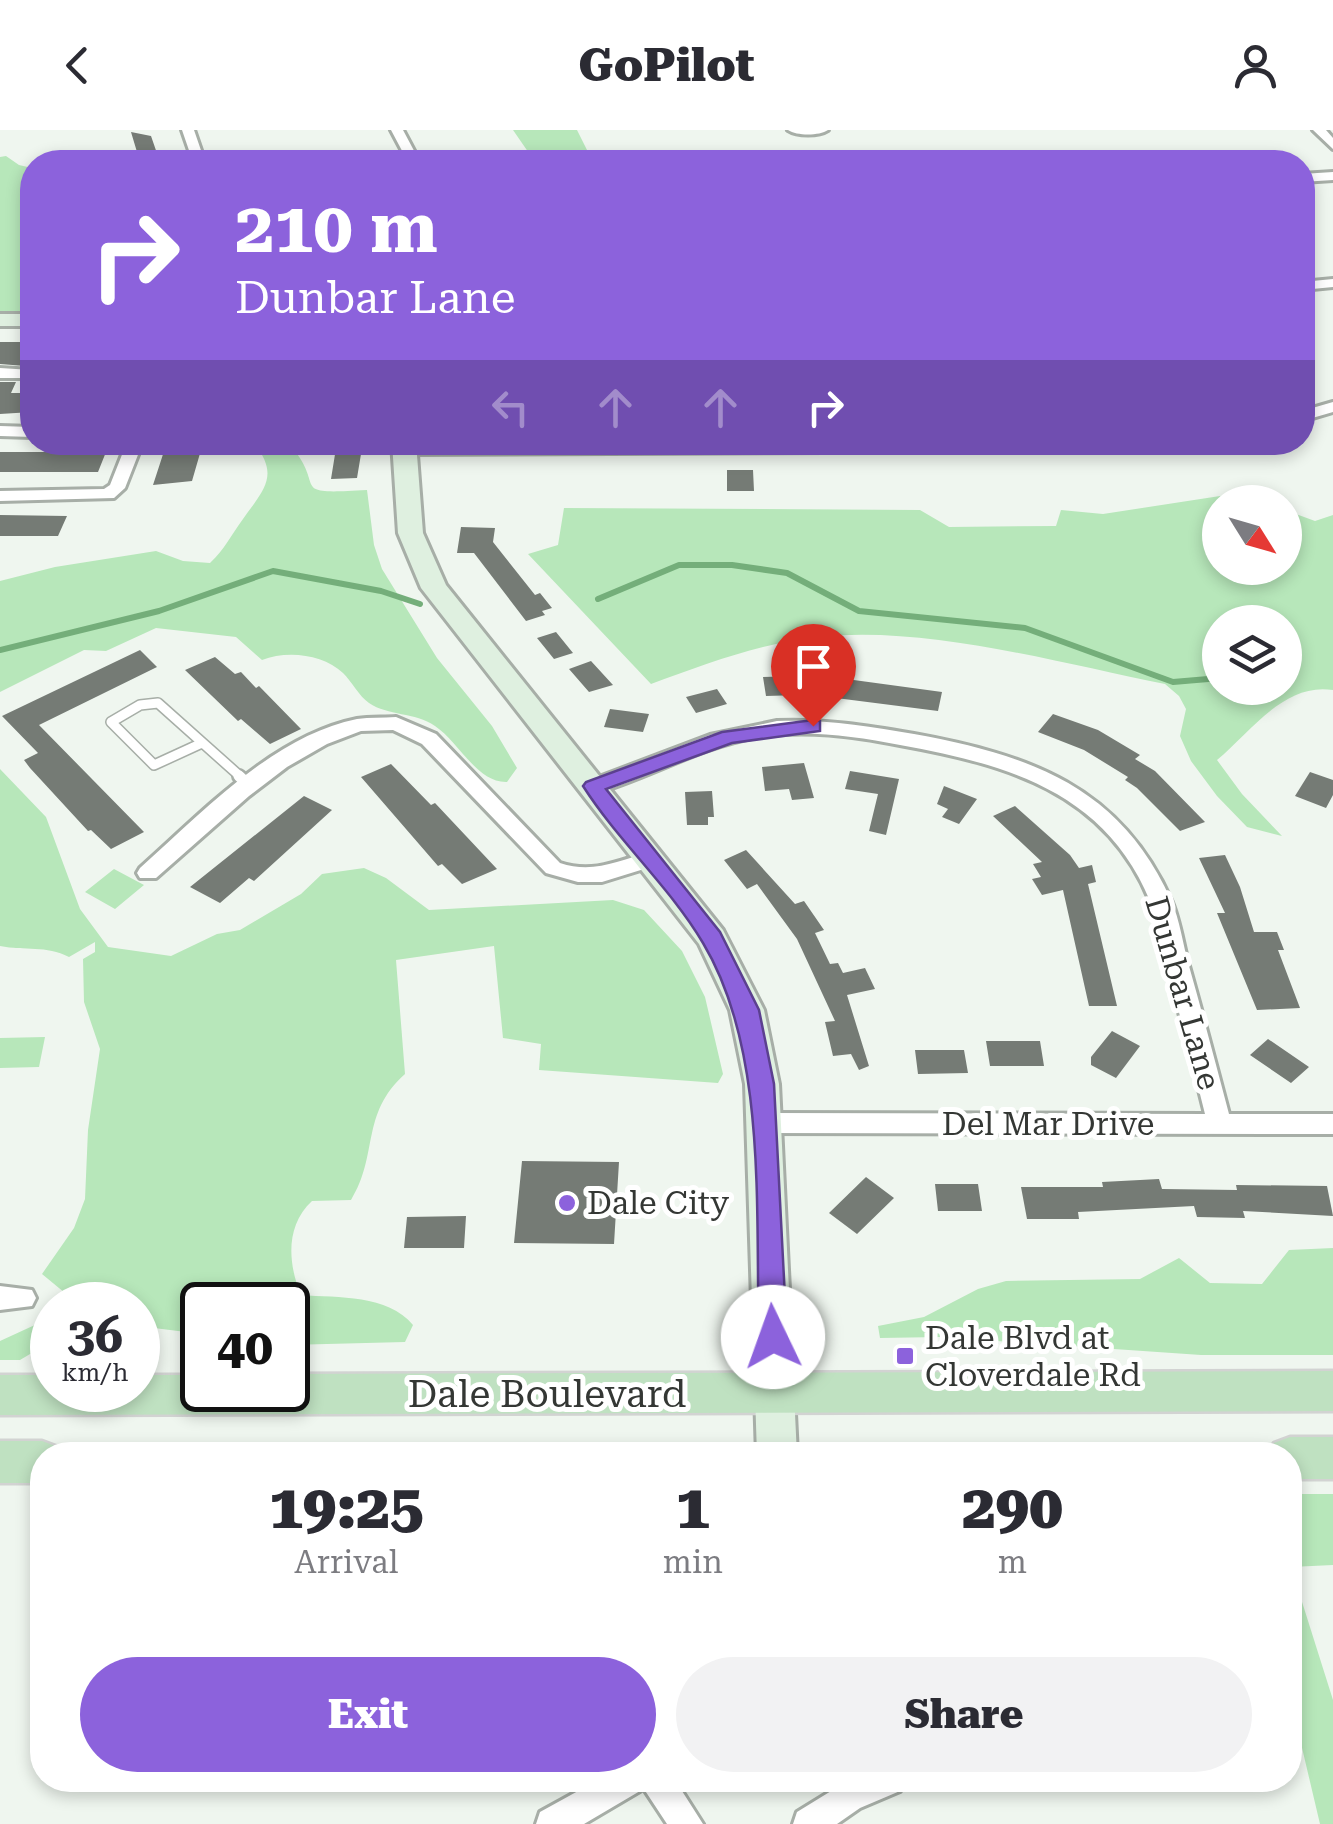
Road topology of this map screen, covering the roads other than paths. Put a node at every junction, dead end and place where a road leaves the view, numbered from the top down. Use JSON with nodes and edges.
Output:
{"nodes":[{"id":1,"x":794,"y":130,"type":"edge"},
{"id":2,"x":822,"y":130,"type":"edge"},
{"id":3,"x":1319,"y":130,"type":"edge"},
{"id":4,"x":1333,"y":145,"type":"edge"},
{"id":5,"x":130,"y":455,"type":"edge"},
{"id":6,"x":404,"y":455,"type":"edge"},
{"id":7,"x":0,"y":496,"type":"edge"},
{"id":8,"x":202,"y":743,"type":"junction"},
{"id":9,"x":250,"y":786,"type":"junction"},
{"id":10,"x":593,"y":786,"type":"junction"},
{"id":11,"x":649,"y":860,"type":"junction"},
{"id":12,"x":148,"y":873,"type":"dead end"},
{"id":13,"x":763,"y":1123,"type":"junction"},
{"id":14,"x":1220,"y":1124,"type":"junction"},
{"id":15,"x":1333,"y":1124,"type":"edge"},
{"id":16,"x":1333,"y":1391,"type":"edge"},
{"id":17,"x":776,"y":1393,"type":"junction"},
{"id":18,"x":0,"y":1395,"type":"edge"},
{"id":19,"x":777,"y":1442,"type":"edge"},
{"id":20,"x":1302,"y":1458,"type":"edge"},
{"id":21,"x":1333,"y":1458,"type":"edge"},
{"id":22,"x":0,"y":1462,"type":"edge"},
{"id":23,"x":30,"y":1462,"type":"edge"},
{"id":24,"x":608,"y":1792,"type":"edge"},
{"id":25,"x":664,"y":1792,"type":"edge"},
{"id":26,"x":860,"y":1792,"type":"edge"},
{"id":27,"x":552,"y":1824,"type":"edge"},
{"id":28,"x":687,"y":1824,"type":"edge"},
{"id":29,"x":809,"y":1824,"type":"edge"}],
"edges":[{"from":1,"to":2,"type":"street"},
{"from":3,"to":4,"type":"street"},
{"from":5,"to":7,"type":"street"},
{"from":6,"to":10,"type":"street"},
{"from":8,"to":8,"type":"lane"},
{"from":8,"to":9,"type":"lane"},
{"from":9,"to":11,"type":"street"},
{"from":9,"to":12,"type":"street"},
{"from":10,"to":11,"type":"street"},
{"from":10,"to":14,"type":"street","name":"Dunbar Lane"},
{"from":11,"to":13,"type":"street"},
{"from":13,"to":14,"type":"street","name":"Del Mar Drive"},
{"from":13,"to":17,"type":"street"},
{"from":14,"to":15,"type":"street","name":"Del Mar Drive"},
{"from":16,"to":17,"type":"main road","name":"Dale Boulevard"},
{"from":17,"to":18,"type":"main road","name":"Dale Boulevard"},
{"from":17,"to":19,"type":"street"},
{"from":20,"to":21,"type":"main road"},
{"from":22,"to":23,"type":"main road"},
{"from":24,"to":27,"type":"street"},
{"from":25,"to":28,"type":"street"},
{"from":26,"to":29,"type":"street"}]}
